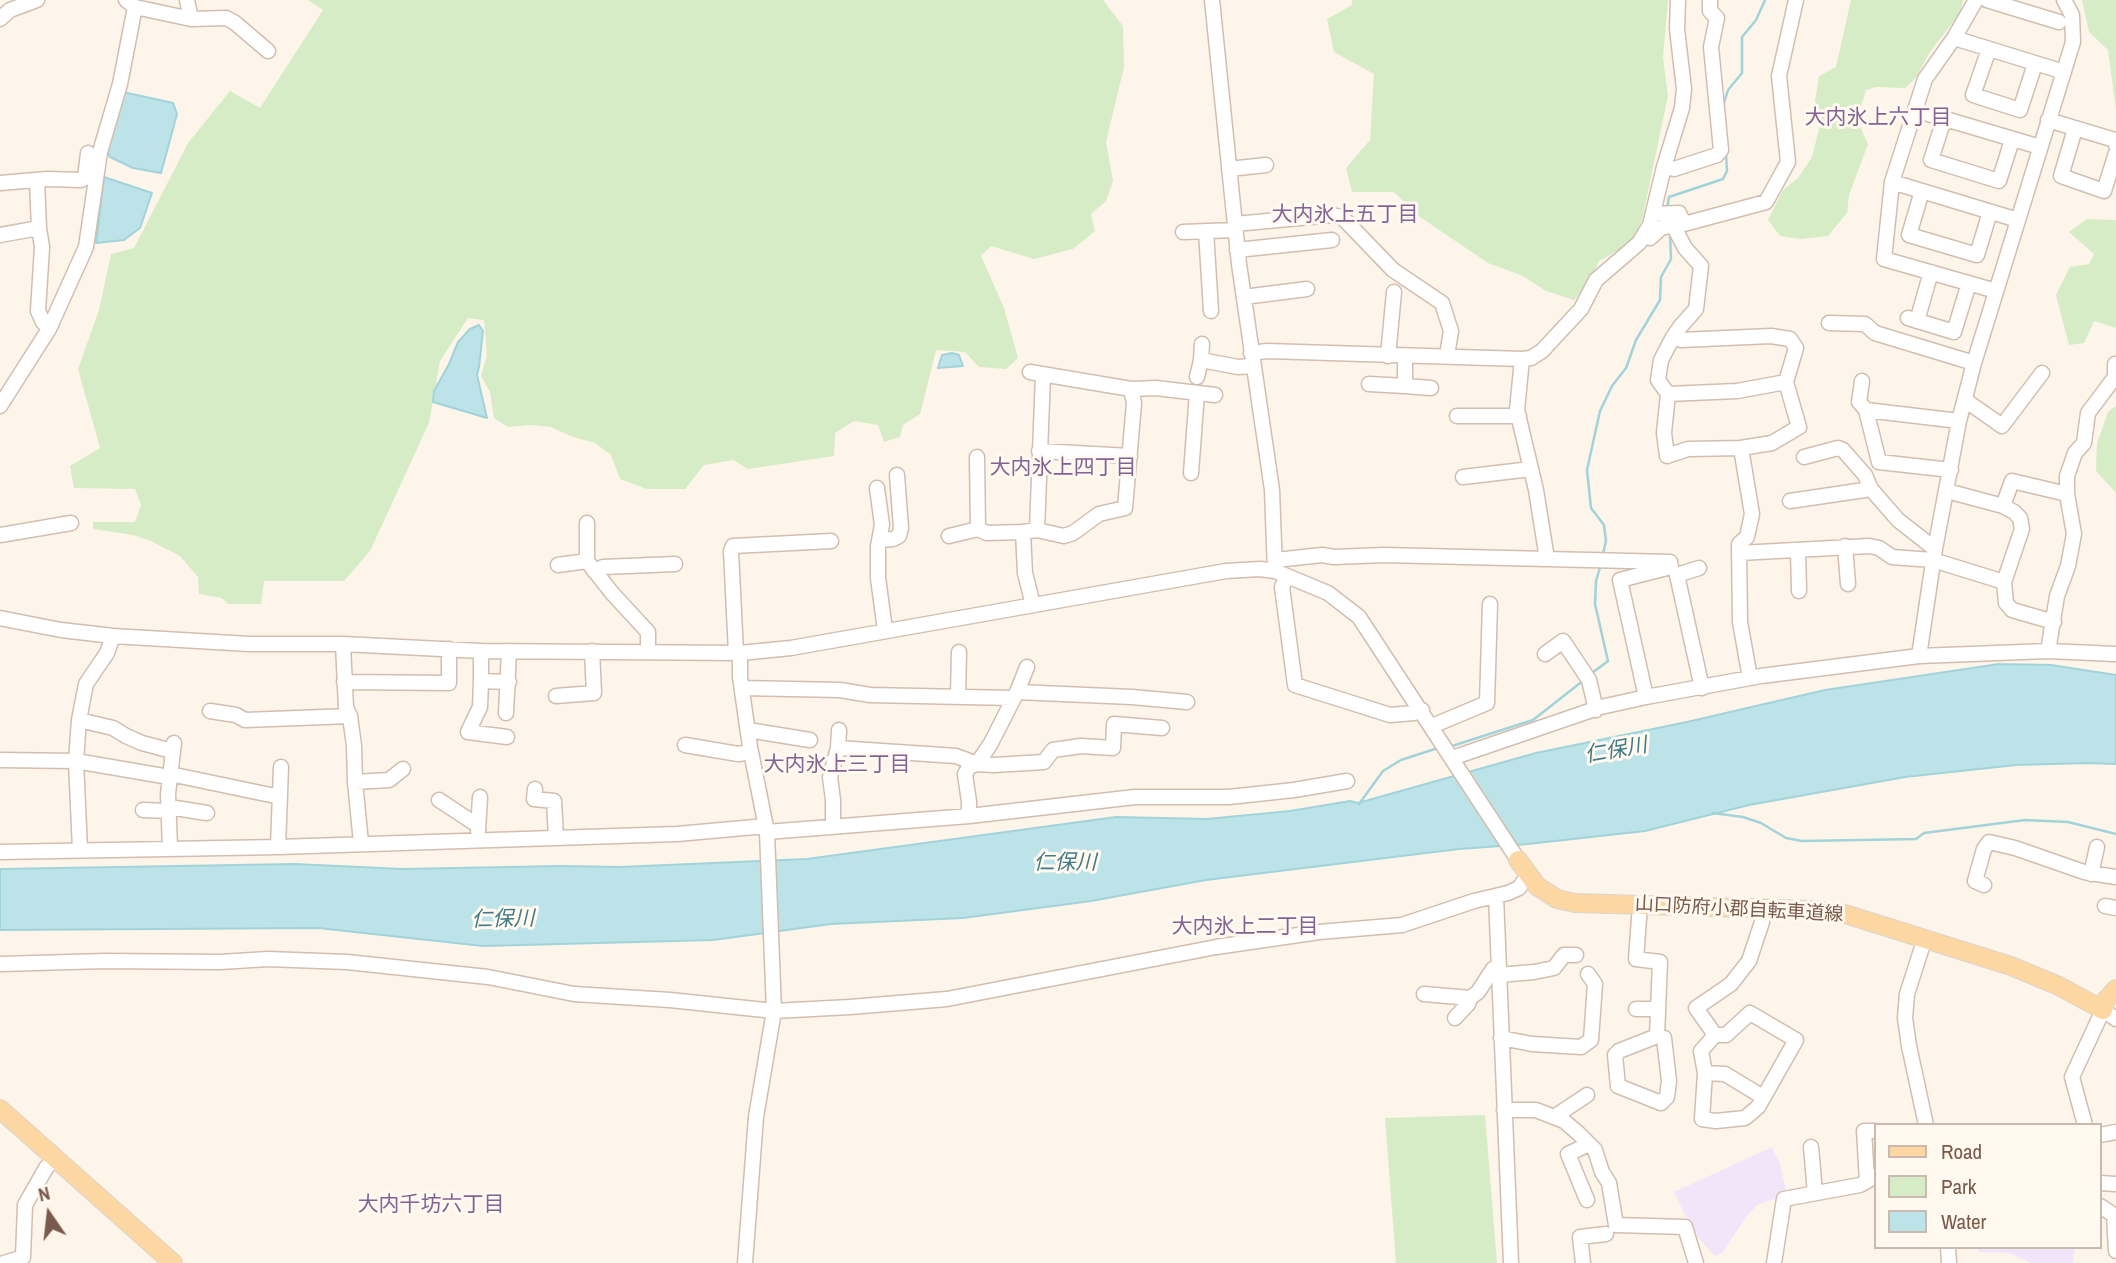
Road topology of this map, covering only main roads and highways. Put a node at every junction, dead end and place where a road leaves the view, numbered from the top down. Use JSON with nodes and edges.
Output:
{"nodes":[{"id":1,"x":1521,"y":864,"type":"road end"},
{"id":2,"x":2116,"y":989,"type":"edge"},
{"id":3,"x":2110,"y":1014,"type":"edge"},
{"id":4,"x":0,"y":1109,"type":"edge"},
{"id":5,"x":173,"y":1263,"type":"edge"}],
"edges":[{"from":1,"to":3,"type":"main road","name":"山口防府小郡自転車道線"},
{"from":2,"to":3,"type":"main road"},
{"from":4,"to":5,"type":"main road"}]}
